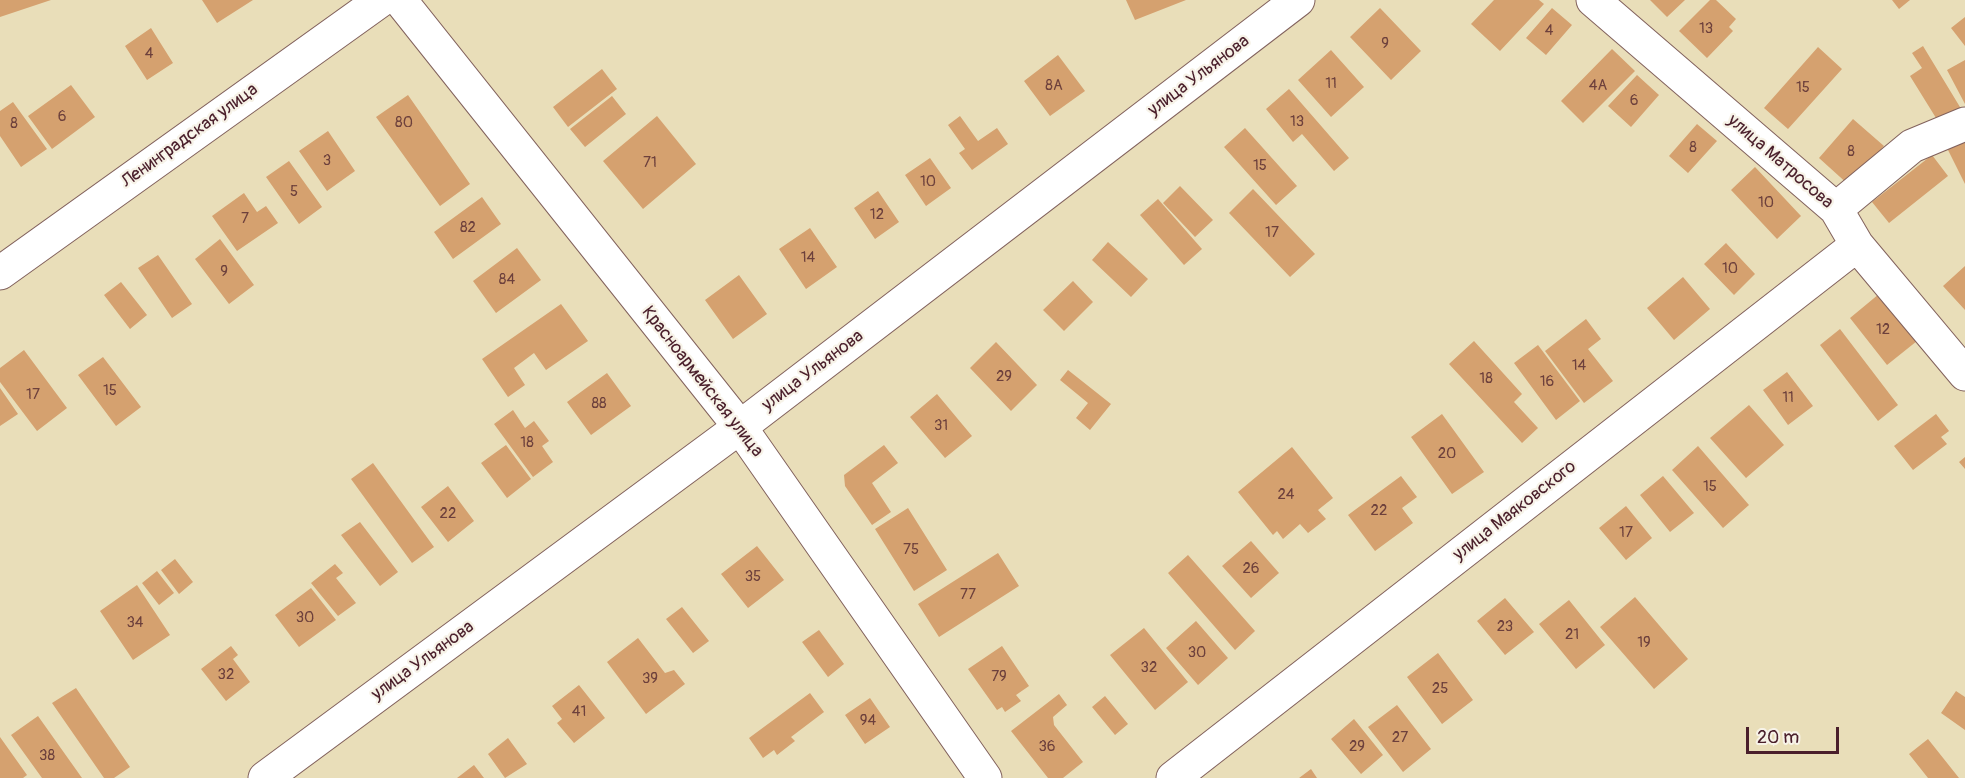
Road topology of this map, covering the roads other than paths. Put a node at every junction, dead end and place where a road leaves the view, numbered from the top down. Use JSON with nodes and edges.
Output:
{"nodes":[{"id":1,"x":381,"y":0,"type":"edge"},
{"id":2,"x":400,"y":0,"type":"edge"},
{"id":3,"x":1298,"y":0,"type":"edge"},
{"id":4,"x":1593,"y":0,"type":"edge"},
{"id":5,"x":1965,"y":124,"type":"edge"},
{"id":6,"x":1836,"y":210,"type":"junction"},
{"id":7,"x":1857,"y":245,"type":"junction"},
{"id":8,"x":0,"y":273,"type":"edge"},
{"id":9,"x":1965,"y":375,"type":"edge"},
{"id":10,"x":740,"y":427,"type":"junction"},
{"id":11,"x":265,"y":778,"type":"edge"},
{"id":12,"x":985,"y":778,"type":"edge"},
{"id":13,"x":1173,"y":778,"type":"edge"}],
"edges":[{"from":1,"to":8,"type":"street","name":"Ленинградская улица"},
{"from":2,"to":10,"type":"street","name":"Красноармейская улица"},
{"from":3,"to":10,"type":"street","name":"улица Ульянова"},
{"from":4,"to":6,"type":"street","name":"улица Матросова"},
{"from":5,"to":6,"type":"street"},
{"from":6,"to":7,"type":"street","name":"улица Матросова"},
{"from":7,"to":9,"type":"street","name":"улица Матросова"},
{"from":7,"to":13,"type":"street","name":"улица Маяковского"},
{"from":10,"to":11,"type":"street","name":"улица Ульянова"},
{"from":10,"to":12,"type":"street","name":"Красноармейская улица"}]}
